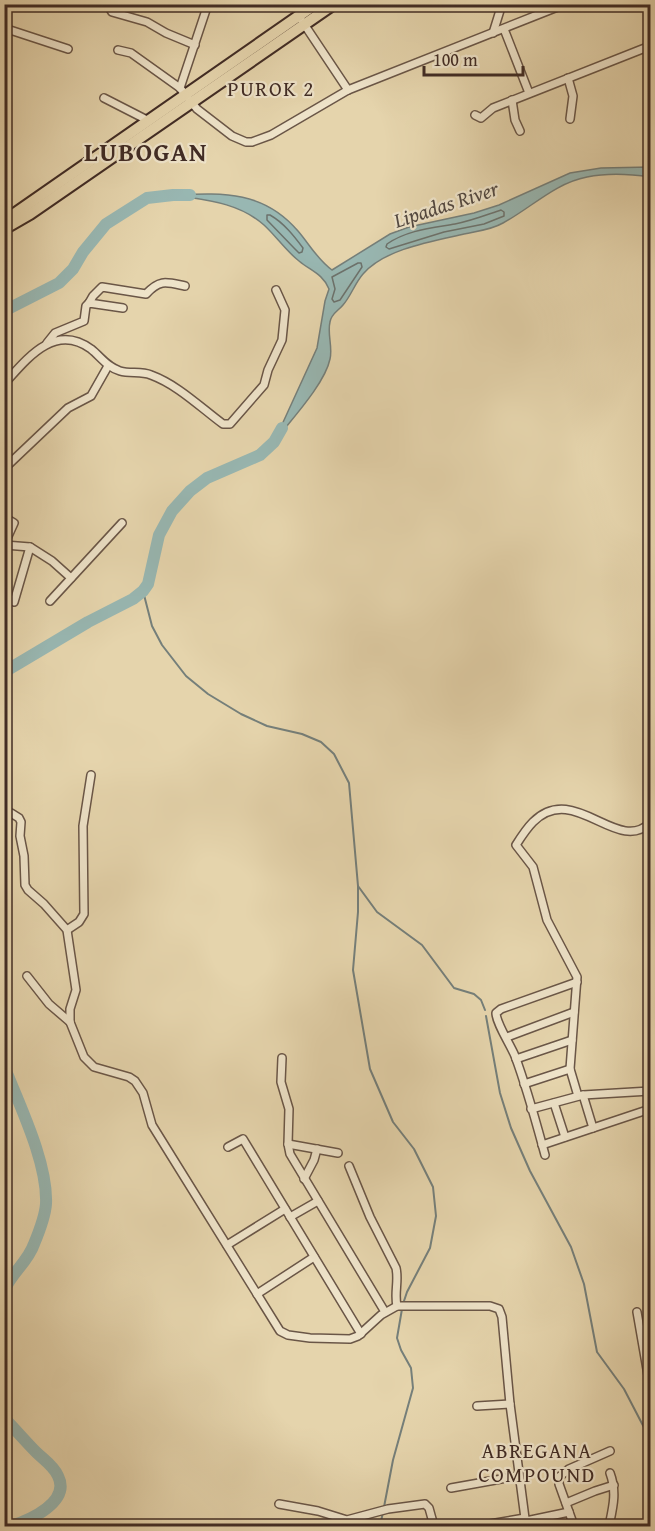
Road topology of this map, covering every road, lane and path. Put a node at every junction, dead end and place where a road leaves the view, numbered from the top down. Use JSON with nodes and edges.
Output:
{"nodes":[{"id":1,"x":107,"y":4,"type":"edge"},
{"id":2,"x":208,"y":4,"type":"edge"},
{"id":3,"x":316,"y":4,"type":"edge"},
{"id":4,"x":334,"y":4,"type":"edge"},
{"id":5,"x":502,"y":4,"type":"edge"},
{"id":6,"x":565,"y":4,"type":"edge"},
{"id":7,"x":301,"y":21,"type":"junction"},
{"id":8,"x":4,"y":28,"type":"edge"},
{"id":9,"x":504,"y":29,"type":"junction"},
{"id":10,"x":493,"y":33,"type":"junction"},
{"id":11,"x":195,"y":45,"type":"junction"},
{"id":12,"x":651,"y":46,"type":"edge"},
{"id":13,"x":68,"y":49,"type":"dead end"},
{"id":14,"x":118,"y":50,"type":"dead end"},
{"id":15,"x":568,"y":78,"type":"junction"},
{"id":16,"x":348,"y":90,"type":"junction"},
{"id":17,"x":529,"y":93,"type":"junction"},
{"id":18,"x":185,"y":96,"type":"junction"},
{"id":19,"x":104,"y":98,"type":"dead end"},
{"id":20,"x":512,"y":100,"type":"junction"},
{"id":21,"x":475,"y":115,"type":"dead end"},
{"id":22,"x":570,"y":119,"type":"dead end"},
{"id":23,"x":148,"y":121,"type":"junction"},
{"id":24,"x":520,"y":131,"type":"dead end"},
{"id":25,"x":4,"y":221,"type":"edge"},
{"id":26,"x":4,"y":229,"type":"edge"},
{"id":27,"x":185,"y":286,"type":"dead end"},
{"id":28,"x":276,"y":290,"type":"dead end"},
{"id":29,"x":89,"y":303,"type":"junction"},
{"id":30,"x":123,"y":308,"type":"dead end"},
{"id":31,"x":47,"y":343,"type":"junction"},
{"id":32,"x":108,"y":366,"type":"junction"},
{"id":33,"x":4,"y":384,"type":"edge"},
{"id":34,"x":9,"y":464,"type":"dead end"},
{"id":35,"x":4,"y":517,"type":"edge"},
{"id":36,"x":122,"y":523,"type":"dead end"},
{"id":37,"x":4,"y":545,"type":"edge"},
{"id":38,"x":30,"y":548,"type":"junction"},
{"id":39,"x":71,"y":578,"type":"junction"},
{"id":40,"x":50,"y":601,"type":"dead end"},
{"id":41,"x":14,"y":602,"type":"dead end"},
{"id":42,"x":91,"y":775,"type":"dead end"},
{"id":43,"x":11,"y":813,"type":"dead end"},
{"id":44,"x":651,"y":823,"type":"edge"},
{"id":45,"x":67,"y":930,"type":"junction"},
{"id":46,"x":27,"y":976,"type":"dead end"},
{"id":47,"x":577,"y":982,"type":"junction"},
{"id":48,"x":574,"y":1012,"type":"junction"},
{"id":49,"x":70,"y":1022,"type":"junction"},
{"id":50,"x":507,"y":1037,"type":"junction"},
{"id":51,"x":572,"y":1040,"type":"junction"},
{"id":52,"x":282,"y":1058,"type":"dead end"},
{"id":53,"x":516,"y":1059,"type":"junction"},
{"id":54,"x":570,"y":1069,"type":"junction"},
{"id":55,"x":524,"y":1084,"type":"junction"},
{"id":56,"x":651,"y":1091,"type":"edge"},
{"id":57,"x":580,"y":1096,"type":"junction"},
{"id":58,"x":554,"y":1103,"type":"junction"},
{"id":59,"x":531,"y":1109,"type":"junction"},
{"id":60,"x":651,"y":1109,"type":"edge"},
{"id":61,"x":592,"y":1128,"type":"junction"},
{"id":62,"x":565,"y":1137,"type":"junction"},
{"id":63,"x":288,"y":1144,"type":"junction"},
{"id":64,"x":542,"y":1145,"type":"junction"},
{"id":65,"x":228,"y":1146,"type":"dead end"},
{"id":66,"x":317,"y":1149,"type":"junction"},
{"id":67,"x":338,"y":1153,"type":"dead end"},
{"id":68,"x":545,"y":1155,"type":"dead end"},
{"id":69,"x":349,"y":1166,"type":"dead end"},
{"id":70,"x":304,"y":1179,"type":"junction"},
{"id":71,"x":318,"y":1201,"type":"junction"},
{"id":72,"x":285,"y":1209,"type":"junction"},
{"id":73,"x":290,"y":1217,"type":"junction"},
{"id":74,"x":227,"y":1245,"type":"junction"},
{"id":75,"x":314,"y":1257,"type":"junction"},
{"id":76,"x":257,"y":1293,"type":"junction"},
{"id":77,"x":397,"y":1306,"type":"junction"},
{"id":78,"x":385,"y":1312,"type":"junction"},
{"id":79,"x":637,"y":1312,"type":"dead end"},
{"id":80,"x":361,"y":1334,"type":"junction"},
{"id":81,"x":651,"y":1380,"type":"edge"},
{"id":82,"x":510,"y":1404,"type":"junction"},
{"id":83,"x":477,"y":1406,"type":"dead end"},
{"id":84,"x":610,"y":1451,"type":"dead end"},
{"id":85,"x":610,"y":1473,"type":"dead end"},
{"id":86,"x":518,"y":1476,"type":"junction"},
{"id":87,"x":614,"y":1485,"type":"junction"},
{"id":88,"x":451,"y":1488,"type":"dead end"},
{"id":89,"x":566,"y":1503,"type":"junction"},
{"id":90,"x":279,"y":1504,"type":"dead end"},
{"id":91,"x":569,"y":1512,"type":"junction"},
{"id":92,"x":526,"y":1522,"type":"edge"},
{"id":93,"x":609,"y":1526,"type":"edge"},
{"id":94,"x":434,"y":1527,"type":"edge"},
{"id":95,"x":478,"y":1527,"type":"edge"},
{"id":96,"x":574,"y":1527,"type":"edge"}],
"edges":[{"from":1,"to":11,"type":"street"},
{"from":2,"to":11,"type":"street"},
{"from":3,"to":7,"type":"main road"},
{"from":4,"to":7,"type":"main road"},
{"from":5,"to":10,"type":"street"},
{"from":6,"to":9,"type":"street"},
{"from":7,"to":16,"type":"street"},
{"from":7,"to":18,"type":"main road"},
{"from":8,"to":13,"type":"street"},
{"from":9,"to":10,"type":"street"},
{"from":9,"to":17,"type":"street"},
{"from":10,"to":16,"type":"street"},
{"from":11,"to":18,"type":"street"},
{"from":12,"to":15,"type":"street"},
{"from":14,"to":18,"type":"street"},
{"from":15,"to":17,"type":"street"},
{"from":15,"to":22,"type":"street"},
{"from":16,"to":18,"type":"street"},
{"from":17,"to":20,"type":"street"},
{"from":18,"to":23,"type":"main road"},
{"from":18,"to":26,"type":"main road"},
{"from":19,"to":23,"type":"street"},
{"from":20,"to":21,"type":"street"},
{"from":20,"to":24,"type":"street"},
{"from":23,"to":25,"type":"main road"},
{"from":27,"to":29,"type":"street"},
{"from":28,"to":32,"type":"street"},
{"from":29,"to":30,"type":"street"},
{"from":29,"to":31,"type":"street"},
{"from":31,"to":32,"type":"street"},
{"from":31,"to":33,"type":"street"},
{"from":32,"to":34,"type":"street"},
{"from":35,"to":37,"type":"street"},
{"from":36,"to":39,"type":"street"},
{"from":37,"to":38,"type":"street"},
{"from":38,"to":39,"type":"street"},
{"from":38,"to":41,"type":"street"},
{"from":39,"to":40,"type":"street"},
{"from":42,"to":45,"type":"street"},
{"from":43,"to":45,"type":"street"},
{"from":44,"to":47,"type":"street"},
{"from":45,"to":49,"type":"street"},
{"from":46,"to":49,"type":"street"},
{"from":47,"to":48,"type":"street"},
{"from":47,"to":50,"type":"street"},
{"from":48,"to":50,"type":"street"},
{"from":48,"to":51,"type":"street"},
{"from":49,"to":74,"type":"street"},
{"from":50,"to":53,"type":"street"},
{"from":51,"to":53,"type":"street"},
{"from":51,"to":54,"type":"street"},
{"from":52,"to":63,"type":"street"},
{"from":53,"to":55,"type":"street"},
{"from":54,"to":55,"type":"street"},
{"from":54,"to":57,"type":"street"},
{"from":55,"to":59,"type":"street"},
{"from":56,"to":57,"type":"street"},
{"from":57,"to":58,"type":"street"},
{"from":57,"to":61,"type":"street"},
{"from":58,"to":59,"type":"street"},
{"from":58,"to":62,"type":"street"},
{"from":59,"to":64,"type":"street"},
{"from":60,"to":61,"type":"street"},
{"from":61,"to":62,"type":"street"},
{"from":62,"to":64,"type":"street"},
{"from":63,"to":66,"type":"street"},
{"from":63,"to":70,"type":"street"},
{"from":64,"to":68,"type":"street"},
{"from":65,"to":72,"type":"street"},
{"from":66,"to":67,"type":"street"},
{"from":66,"to":70,"type":"street"},
{"from":69,"to":77,"type":"street"},
{"from":70,"to":71,"type":"street"},
{"from":71,"to":73,"type":"street"},
{"from":71,"to":78,"type":"street"},
{"from":72,"to":73,"type":"street"},
{"from":72,"to":74,"type":"street"},
{"from":73,"to":75,"type":"street"},
{"from":74,"to":76,"type":"street"},
{"from":75,"to":76,"type":"street"},
{"from":75,"to":80,"type":"street"},
{"from":76,"to":80,"type":"street"},
{"from":77,"to":78,"type":"street"},
{"from":77,"to":82,"type":"street"},
{"from":78,"to":80,"type":"street"},
{"from":79,"to":81,"type":"street"},
{"from":82,"to":83,"type":"street"},
{"from":82,"to":86,"type":"street"},
{"from":84,"to":89,"type":"street"},
{"from":85,"to":87,"type":"street"},
{"from":86,"to":88,"type":"street"},
{"from":86,"to":92,"type":"street"},
{"from":87,"to":89,"type":"street"},
{"from":87,"to":93,"type":"street"},
{"from":89,"to":91,"type":"street"},
{"from":90,"to":94,"type":"street"},
{"from":91,"to":92,"type":"street"},
{"from":91,"to":96,"type":"street"},
{"from":92,"to":95,"type":"street"}]}
